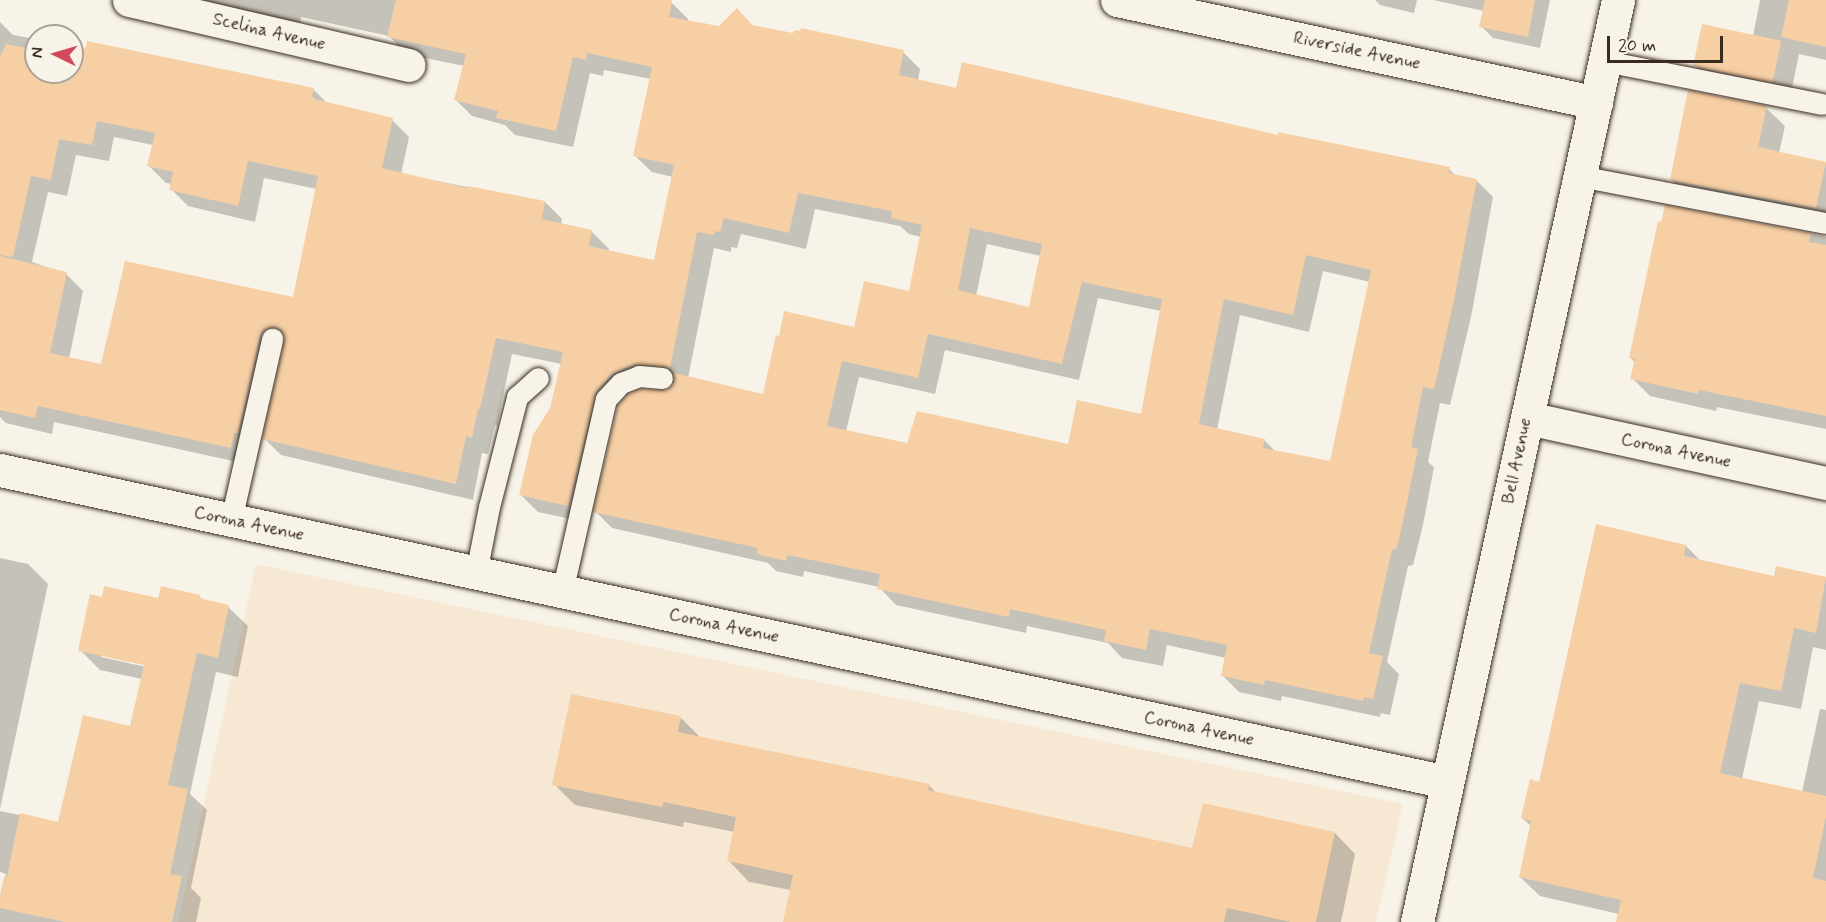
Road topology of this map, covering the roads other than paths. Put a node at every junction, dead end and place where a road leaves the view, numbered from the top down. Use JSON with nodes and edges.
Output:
{"nodes":[{"id":1,"x":129,"y":0,"type":"edge"},
{"id":2,"x":1117,"y":0,"type":"edge"},
{"id":3,"x":1618,"y":0,"type":"edge"},
{"id":4,"x":1605,"y":61,"type":"junction"},
{"id":5,"x":409,"y":65,"type":"dead end"},
{"id":6,"x":1596,"y":103,"type":"junction"},
{"id":7,"x":1822,"y":104,"type":"dead end"},
{"id":8,"x":1579,"y":176,"type":"junction"},
{"id":9,"x":1826,"y":223,"type":"edge"},
{"id":10,"x":272,"y":339,"type":"dead end"},
{"id":11,"x":538,"y":378,"type":"dead end"},
{"id":12,"x":662,"y":378,"type":"dead end"},
{"id":13,"x":1527,"y":418,"type":"junction"},
{"id":14,"x":0,"y":471,"type":"edge"},
{"id":15,"x":1826,"y":483,"type":"edge"},
{"id":16,"x":231,"y":520,"type":"junction"},
{"id":17,"x":476,"y":573,"type":"junction"},
{"id":18,"x":562,"y":592,"type":"junction"},
{"id":19,"x":1448,"y":782,"type":"junction"},
{"id":20,"x":1417,"y":922,"type":"edge"}],
"edges":[{"from":1,"to":5,"type":"street","name":"Scelina Avenue"},
{"from":2,"to":6,"type":"street","name":"Riverside Avenue"},
{"from":3,"to":4,"type":"street","name":"Bell Avenue"},
{"from":4,"to":6,"type":"street","name":"Bell Avenue"},
{"from":4,"to":7,"type":"lane"},
{"from":6,"to":8,"type":"street","name":"Bell Avenue"},
{"from":8,"to":9,"type":"lane"},
{"from":8,"to":13,"type":"street","name":"Bell Avenue"},
{"from":10,"to":16,"type":"lane"},
{"from":11,"to":17,"type":"lane"},
{"from":12,"to":18,"type":"lane"},
{"from":13,"to":15,"type":"street","name":"Corona Avenue"},
{"from":13,"to":19,"type":"street","name":"Bell Avenue"},
{"from":14,"to":16,"type":"street","name":"Corona Avenue"},
{"from":16,"to":17,"type":"street","name":"Corona Avenue"},
{"from":17,"to":18,"type":"street","name":"Corona Avenue"},
{"from":18,"to":19,"type":"street","name":"Corona Avenue"},
{"from":19,"to":20,"type":"street","name":"Bell Avenue"}]}
